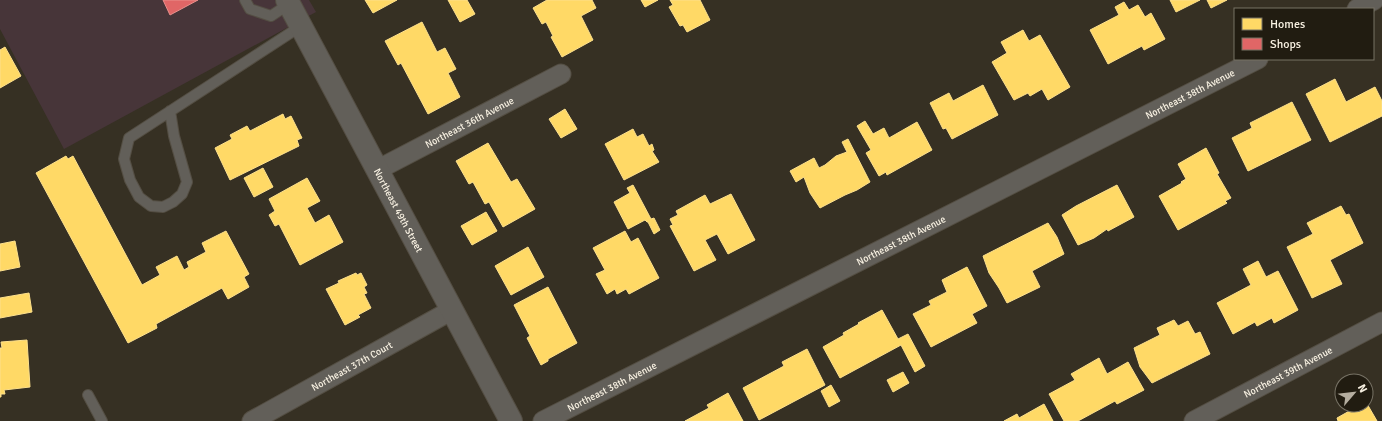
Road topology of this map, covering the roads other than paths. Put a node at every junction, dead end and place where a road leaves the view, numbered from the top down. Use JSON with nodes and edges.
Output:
{"nodes":[{"id":1,"x":245,"y":0,"type":"edge"},
{"id":2,"x":1374,"y":0,"type":"edge"},
{"id":3,"x":288,"y":2,"type":"edge"},
{"id":4,"x":1359,"y":8,"type":"edge"},
{"id":5,"x":301,"y":26,"type":"junction"},
{"id":6,"x":1256,"y":60,"type":"edge"},
{"id":7,"x":561,"y":74,"type":"dead end"},
{"id":8,"x":170,"y":111,"type":"junction"},
{"id":9,"x":377,"y":170,"type":"junction"},
{"id":10,"x":452,"y":310,"type":"junction"},
{"id":11,"x":1382,"y":322,"type":"edge"},
{"id":12,"x":88,"y":395,"type":"dead end"},
{"id":13,"x":102,"y":421,"type":"edge"},
{"id":14,"x":252,"y":421,"type":"edge"},
{"id":15,"x":510,"y":421,"type":"edge"},
{"id":16,"x":543,"y":421,"type":"edge"},
{"id":17,"x":1194,"y":421,"type":"edge"}],
"edges":[{"from":1,"to":3,"type":"lane"},
{"from":2,"to":4,"type":"street"},
{"from":3,"to":5,"type":"street","name":"Northeast 49th Street"},
{"from":5,"to":8,"type":"lane"},
{"from":5,"to":9,"type":"street","name":"Northeast 49th Street"},
{"from":6,"to":16,"type":"street","name":"Northeast 38th Avenue"},
{"from":7,"to":9,"type":"street","name":"Northeast 36th Avenue"},
{"from":8,"to":8,"type":"lane"},
{"from":9,"to":10,"type":"street","name":"Northeast 49th Street"},
{"from":10,"to":14,"type":"street","name":"Northeast 37th Court"},
{"from":10,"to":15,"type":"street","name":"Northeast 49th Street"},
{"from":11,"to":17,"type":"street","name":"Northeast 39th Avenue"},
{"from":12,"to":13,"type":"lane"}]}
